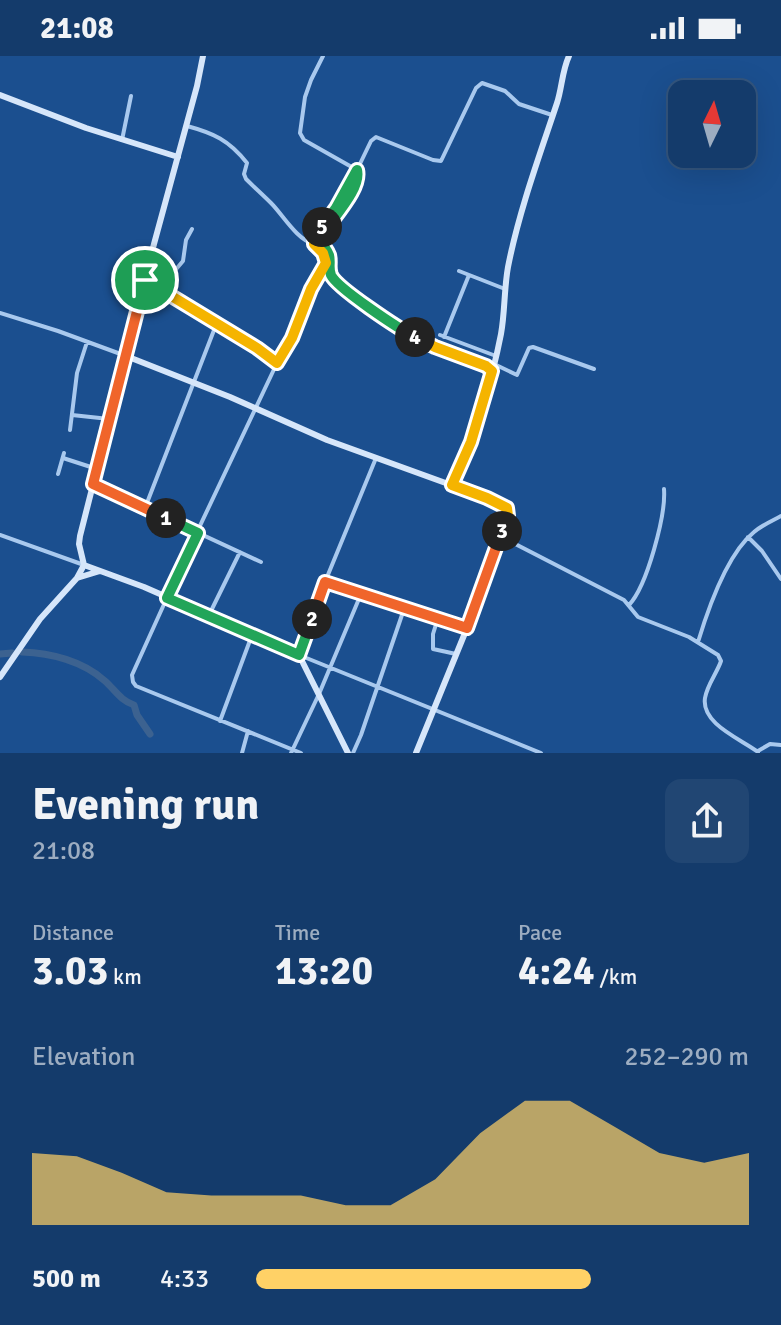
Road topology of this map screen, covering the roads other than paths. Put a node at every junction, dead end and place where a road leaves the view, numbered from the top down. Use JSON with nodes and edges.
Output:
{"nodes":[{"id":1,"x":203,"y":56,"type":"edge"},
{"id":2,"x":323,"y":56,"type":"edge"},
{"id":3,"x":569,"y":56,"type":"edge"},
{"id":4,"x":0,"y":95,"type":"edge"},
{"id":5,"x":131,"y":96,"type":"dead end"},
{"id":6,"x":552,"y":115,"type":"junction"},
{"id":7,"x":187,"y":126,"type":"junction"},
{"id":8,"x":122,"y":140,"type":"junction"},
{"id":9,"x":178,"y":157,"type":"junction"},
{"id":10,"x":357,"y":170,"type":"junction"},
{"id":11,"x":192,"y":229,"type":"dead end"},
{"id":12,"x":314,"y":244,"type":"junction"},
{"id":13,"x":459,"y":271,"type":"dead end"},
{"id":14,"x":469,"y":275,"type":"junction"},
{"id":15,"x":145,"y":280,"type":"junction"},
{"id":16,"x":506,"y":290,"type":"junction"},
{"id":17,"x":164,"y":292,"type":"junction"},
{"id":18,"x":0,"y":313,"type":"edge"},
{"id":19,"x":216,"y":325,"type":"junction"},
{"id":20,"x":87,"y":342,"type":"junction"},
{"id":21,"x":126,"y":356,"type":"junction"},
{"id":22,"x":277,"y":363,"type":"junction"},
{"id":23,"x":494,"y":364,"type":"junction"},
{"id":24,"x":594,"y":369,"type":"dead end"},
{"id":25,"x":193,"y":382,"type":"junction"},
{"id":26,"x":255,"y":408,"type":"junction"},
{"id":27,"x":72,"y":415,"type":"junction"},
{"id":28,"x":110,"y":419,"type":"junction"},
{"id":29,"x":70,"y":430,"type":"dead end"},
{"id":30,"x":376,"y":458,"type":"junction"},
{"id":31,"x":97,"y":469,"type":"junction"},
{"id":32,"x":58,"y":474,"type":"dead end"},
{"id":33,"x":93,"y":484,"type":"junction"},
{"id":34,"x":452,"y":485,"type":"junction"},
{"id":35,"x":664,"y":489,"type":"dead end"},
{"id":36,"x":145,"y":508,"type":"junction"},
{"id":37,"x":781,"y":516,"type":"edge"},
{"id":38,"x":198,"y":533,"type":"junction"},
{"id":39,"x":0,"y":535,"type":"edge"},
{"id":40,"x":500,"y":536,"type":"junction"},
{"id":41,"x":748,"y":537,"type":"junction"},
{"id":42,"x":240,"y":552,"type":"junction"},
{"id":43,"x":261,"y":562,"type":"dead end"},
{"id":44,"x":84,"y":565,"type":"junction"},
{"id":45,"x":100,"y":571,"type":"junction"},
{"id":46,"x":77,"y":578,"type":"junction"},
{"id":47,"x":781,"y":579,"type":"edge"},
{"id":48,"x":325,"y":582,"type":"junction"},
{"id":49,"x":361,"y":594,"type":"junction"},
{"id":50,"x":167,"y":598,"type":"junction"},
{"id":51,"x":629,"y":605,"type":"junction"},
{"id":52,"x":404,"y":609,"type":"junction"},
{"id":53,"x":208,"y":616,"type":"junction"},
{"id":54,"x":438,"y":618,"type":"junction"},
{"id":55,"x":467,"y":628,"type":"junction"},
{"id":56,"x":252,"y":635,"type":"junction"},
{"id":57,"x":698,"y":642,"type":"junction"},
{"id":58,"x":456,"y":654,"type":"junction"},
{"id":59,"x":299,"y":655,"type":"junction"},
{"id":60,"x":330,"y":667,"type":"junction"},
{"id":61,"x":0,"y":677,"type":"edge"},
{"id":62,"x":377,"y":688,"type":"junction"},
{"id":63,"x":319,"y":694,"type":"junction"},
{"id":64,"x":434,"y":710,"type":"junction"},
{"id":65,"x":220,"y":721,"type":"junction"},
{"id":66,"x":248,"y":731,"type":"junction"},
{"id":67,"x":781,"y":745,"type":"edge"},
{"id":68,"x":292,"y":751,"type":"edge"},
{"id":69,"x":758,"y":752,"type":"edge"},
{"id":70,"x":242,"y":753,"type":"edge"},
{"id":71,"x":301,"y":753,"type":"edge"},
{"id":72,"x":350,"y":753,"type":"edge"},
{"id":73,"x":416,"y":753,"type":"edge"},
{"id":74,"x":541,"y":753,"type":"edge"}],
"edges":[{"from":1,"to":7,"type":"street"},
{"from":2,"to":10,"type":"street"},
{"from":3,"to":6,"type":"street"},
{"from":4,"to":8,"type":"street"},
{"from":5,"to":8,"type":"street"},
{"from":6,"to":10,"type":"street"},
{"from":6,"to":16,"type":"street"},
{"from":7,"to":9,"type":"street"},
{"from":7,"to":12,"type":"street"},
{"from":8,"to":9,"type":"street"},
{"from":9,"to":15,"type":"street"},
{"from":10,"to":12,"type":"street"},
{"from":10,"to":23,"type":"street"},
{"from":11,"to":17,"type":"street"},
{"from":12,"to":22,"type":"street"},
{"from":13,"to":14,"type":"street"},
{"from":14,"to":16,"type":"street"},
{"from":14,"to":23,"type":"street"},
{"from":15,"to":17,"type":"street"},
{"from":15,"to":21,"type":"street"},
{"from":16,"to":23,"type":"street"},
{"from":17,"to":19,"type":"street"},
{"from":18,"to":20,"type":"street"},
{"from":19,"to":22,"type":"street"},
{"from":19,"to":25,"type":"street"},
{"from":20,"to":21,"type":"street"},
{"from":20,"to":27,"type":"street"},
{"from":21,"to":25,"type":"street"},
{"from":21,"to":28,"type":"street"},
{"from":22,"to":26,"type":"street"},
{"from":23,"to":24,"type":"street"},
{"from":23,"to":34,"type":"street"},
{"from":25,"to":26,"type":"street"},
{"from":25,"to":36,"type":"street"},
{"from":26,"to":30,"type":"street"},
{"from":26,"to":38,"type":"street"},
{"from":27,"to":28,"type":"street"},
{"from":27,"to":29,"type":"street"},
{"from":28,"to":31,"type":"street"},
{"from":30,"to":34,"type":"street"},
{"from":30,"to":48,"type":"street"},
{"from":31,"to":32,"type":"street"},
{"from":31,"to":33,"type":"street"},
{"from":33,"to":36,"type":"street"},
{"from":33,"to":44,"type":"street"},
{"from":34,"to":40,"type":"street"},
{"from":35,"to":51,"type":"street"},
{"from":36,"to":38,"type":"street"},
{"from":37,"to":41,"type":"street"},
{"from":38,"to":42,"type":"street"},
{"from":38,"to":50,"type":"street"},
{"from":39,"to":44,"type":"street"},
{"from":40,"to":51,"type":"street"},
{"from":40,"to":55,"type":"street"},
{"from":41,"to":47,"type":"street"},
{"from":41,"to":57,"type":"street"},
{"from":42,"to":43,"type":"street"},
{"from":42,"to":53,"type":"street"},
{"from":44,"to":45,"type":"street"},
{"from":44,"to":46,"type":"street"},
{"from":45,"to":46,"type":"street"},
{"from":45,"to":50,"type":"street"},
{"from":46,"to":61,"type":"street"},
{"from":48,"to":49,"type":"street"},
{"from":48,"to":59,"type":"street"},
{"from":49,"to":52,"type":"street"},
{"from":49,"to":60,"type":"street"},
{"from":50,"to":53,"type":"street"},
{"from":50,"to":65,"type":"street"},
{"from":51,"to":57,"type":"street"},
{"from":52,"to":54,"type":"street"},
{"from":52,"to":62,"type":"street"},
{"from":53,"to":56,"type":"street"},
{"from":54,"to":55,"type":"street"},
{"from":54,"to":58,"type":"street"},
{"from":55,"to":58,"type":"street"},
{"from":56,"to":59,"type":"street"},
{"from":56,"to":65,"type":"street"},
{"from":57,"to":69,"type":"street"},
{"from":58,"to":64,"type":"street"},
{"from":59,"to":60,"type":"street"},
{"from":59,"to":63,"type":"street"},
{"from":60,"to":62,"type":"street"},
{"from":60,"to":63,"type":"street"},
{"from":62,"to":64,"type":"street"},
{"from":62,"to":72,"type":"street"},
{"from":63,"to":68,"type":"street"},
{"from":63,"to":72,"type":"street"},
{"from":64,"to":73,"type":"street"},
{"from":64,"to":74,"type":"street"},
{"from":65,"to":66,"type":"street"},
{"from":66,"to":68,"type":"street"},
{"from":66,"to":70,"type":"street"},
{"from":67,"to":69,"type":"street"},
{"from":68,"to":71,"type":"street"}]}
